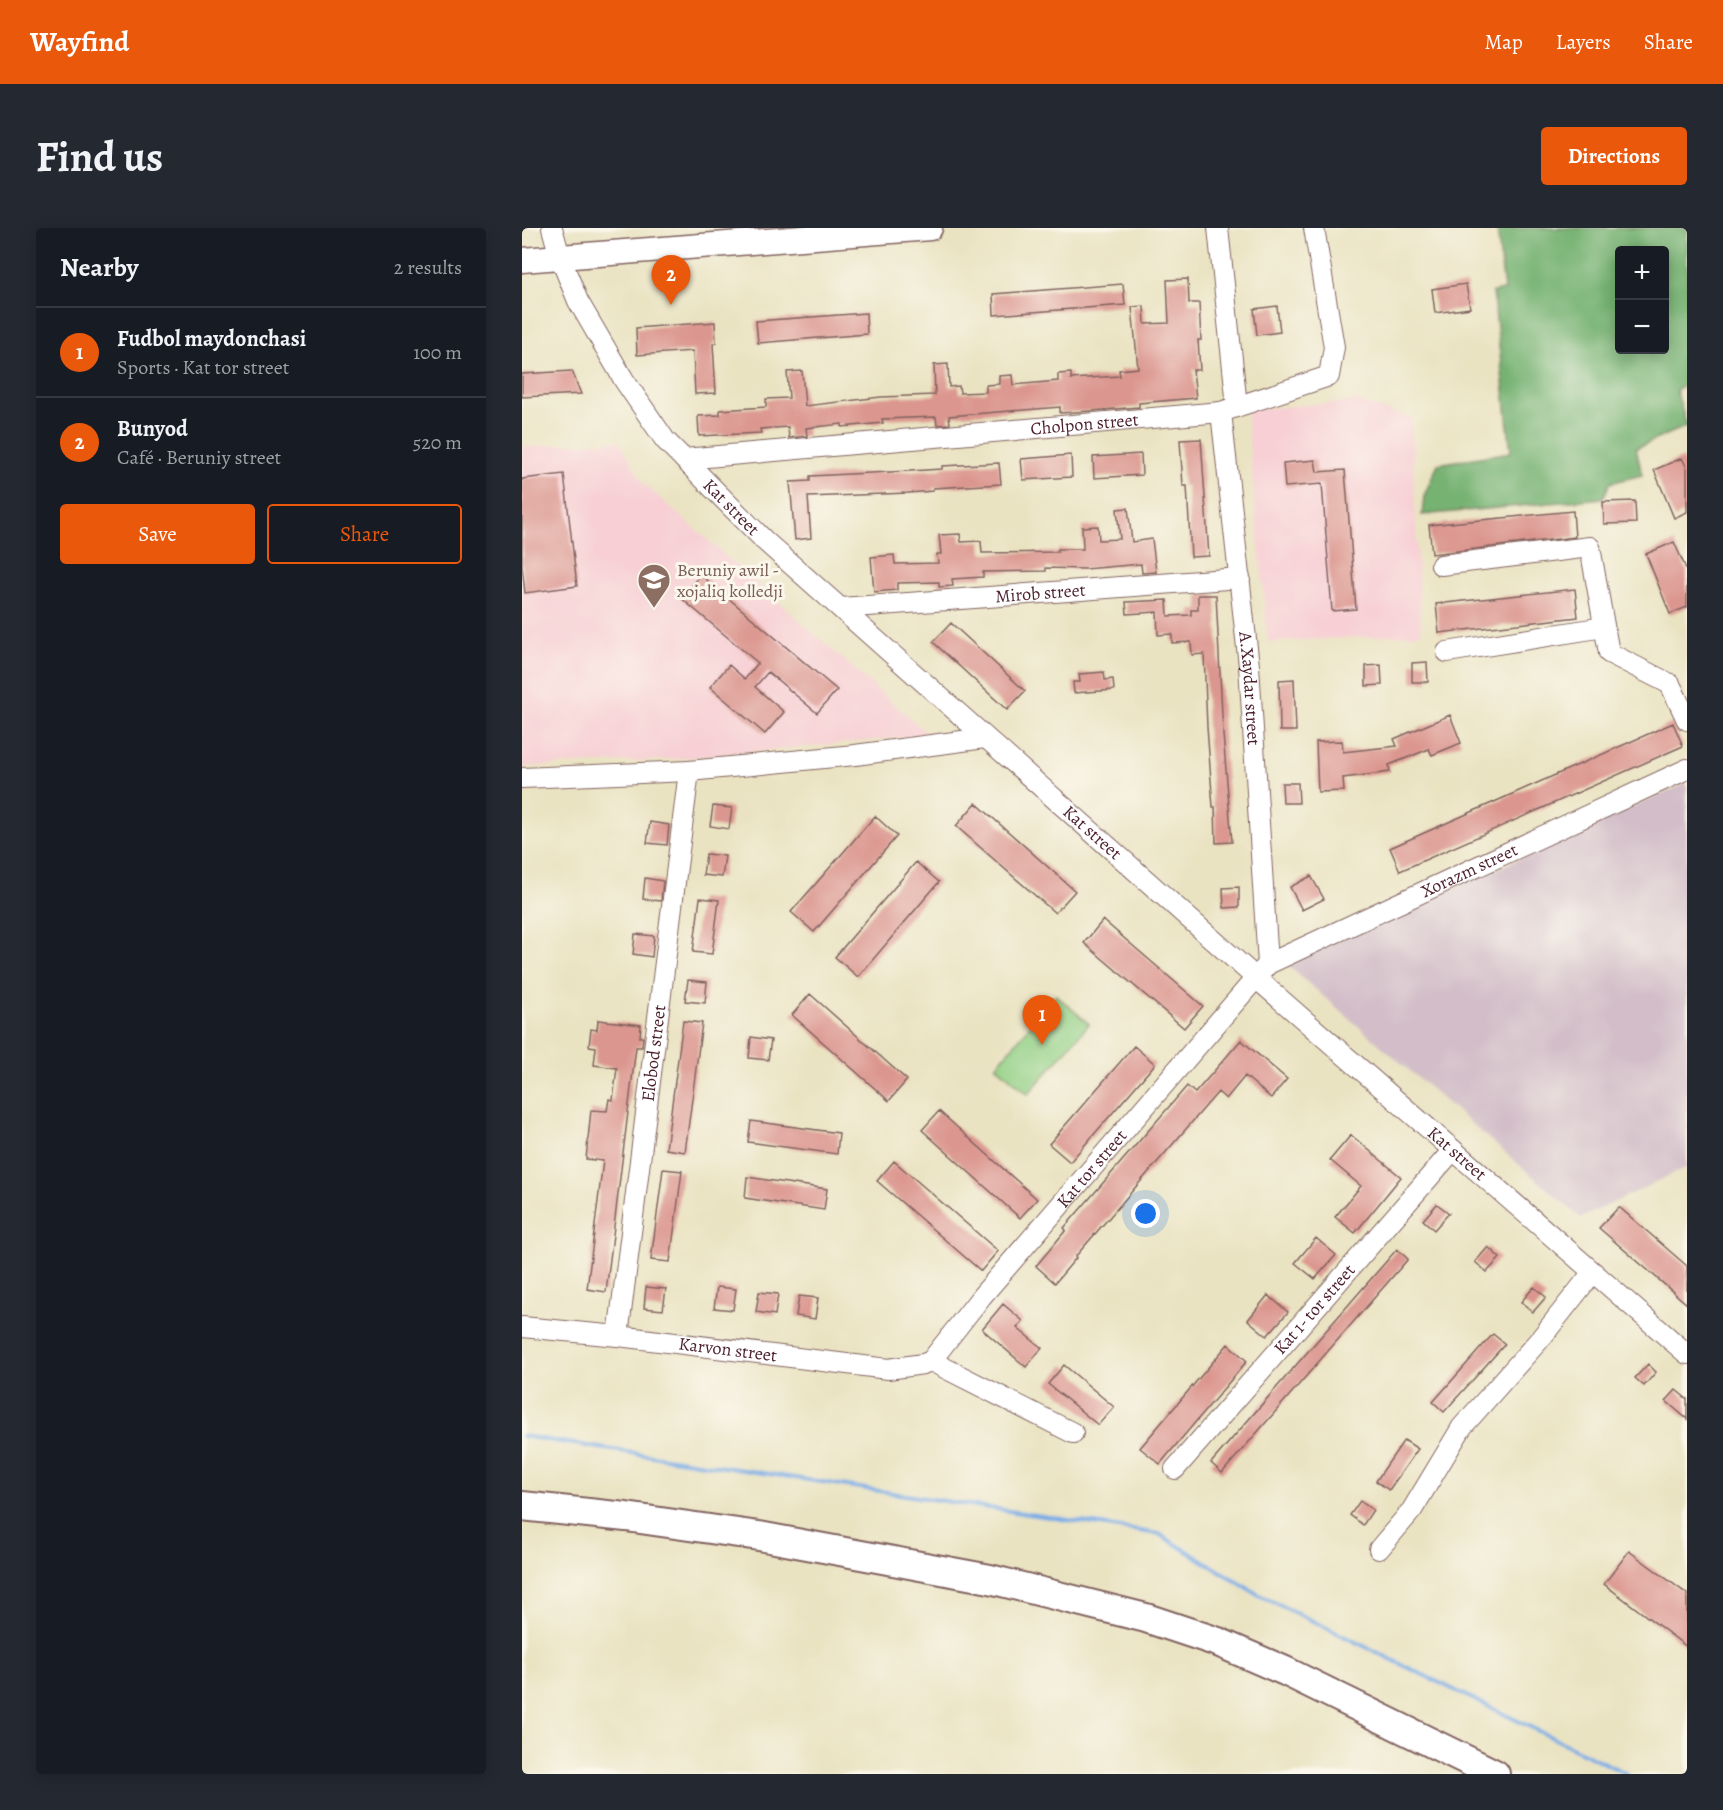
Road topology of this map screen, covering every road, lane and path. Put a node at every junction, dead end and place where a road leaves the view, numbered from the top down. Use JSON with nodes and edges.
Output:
{"nodes":[{"id":1,"x":552,"y":228,"type":"edge"},
{"id":2,"x":930,"y":228,"type":"edge"},
{"id":3,"x":1218,"y":228,"type":"edge"},
{"id":4,"x":1314,"y":228,"type":"edge"},
{"id":5,"x":560,"y":257,"type":"junction"},
{"id":6,"x":522,"y":260,"type":"edge"},
{"id":7,"x":1229,"y":409,"type":"junction"},
{"id":8,"x":684,"y":459,"type":"junction"},
{"id":9,"x":1441,"y":565,"type":"dead end"},
{"id":10,"x":1240,"y":578,"type":"junction"},
{"id":11,"x":841,"y":608,"type":"junction"},
{"id":12,"x":1604,"y":627,"type":"junction"},
{"id":13,"x":1447,"y":652,"type":"dead end"},
{"id":14,"x":1687,"y":720,"type":"edge"},
{"id":15,"x":985,"y":738,"type":"junction"},
{"id":16,"x":1687,"y":769,"type":"edge"},
{"id":17,"x":689,"y":771,"type":"junction"},
{"id":18,"x":522,"y":778,"type":"edge"},
{"id":19,"x":1262,"y":971,"type":"junction"},
{"id":20,"x":1453,"y":1150,"type":"junction"},
{"id":21,"x":1593,"y":1272,"type":"junction"},
{"id":22,"x":522,"y":1328,"type":"edge"},
{"id":23,"x":618,"y":1336,"type":"junction"},
{"id":24,"x":1687,"y":1353,"type":"edge"},
{"id":25,"x":931,"y":1360,"type":"junction"},
{"id":26,"x":1073,"y":1433,"type":"dead end"},
{"id":27,"x":1175,"y":1469,"type":"dead end"},
{"id":28,"x":522,"y":1506,"type":"edge"},
{"id":29,"x":1379,"y":1549,"type":"dead end"},
{"id":30,"x":1495,"y":1774,"type":"edge"}],
"edges":[{"from":1,"to":5,"type":"street","name":"Kat street"},
{"from":2,"to":5,"type":"main road"},
{"from":3,"to":7,"type":"street","name":"A.Xaydar street"},
{"from":4,"to":7,"type":"street","name":"Cholpon street"},
{"from":5,"to":6,"type":"main road"},
{"from":5,"to":8,"type":"street","name":"Kat street"},
{"from":7,"to":8,"type":"street","name":"Cholpon street"},
{"from":7,"to":10,"type":"street","name":"A.Xaydar street"},
{"from":8,"to":11,"type":"street","name":"Kat street"},
{"from":9,"to":12,"type":"street"},
{"from":10,"to":11,"type":"street","name":"Mirob street"},
{"from":10,"to":19,"type":"street","name":"A.Xaydar street"},
{"from":11,"to":15,"type":"street","name":"Kat street"},
{"from":12,"to":13,"type":"street"},
{"from":12,"to":14,"type":"street"},
{"from":15,"to":17,"type":"street"},
{"from":15,"to":19,"type":"street","name":"Kat street"},
{"from":16,"to":19,"type":"street","name":"Xorazm street"},
{"from":17,"to":18,"type":"street"},
{"from":17,"to":23,"type":"street","name":"Elobod street"},
{"from":19,"to":20,"type":"street","name":"Kat street"},
{"from":19,"to":25,"type":"street","name":"Kat tor street"},
{"from":20,"to":21,"type":"street","name":"Kat street"},
{"from":20,"to":27,"type":"street","name":"Kat 1- tor street"},
{"from":21,"to":24,"type":"street","name":"Kat street"},
{"from":21,"to":29,"type":"street"},
{"from":22,"to":23,"type":"street","name":"Karvon street"},
{"from":23,"to":25,"type":"street","name":"Karvon street"},
{"from":25,"to":26,"type":"street"},
{"from":28,"to":30,"type":"highway"}]}
